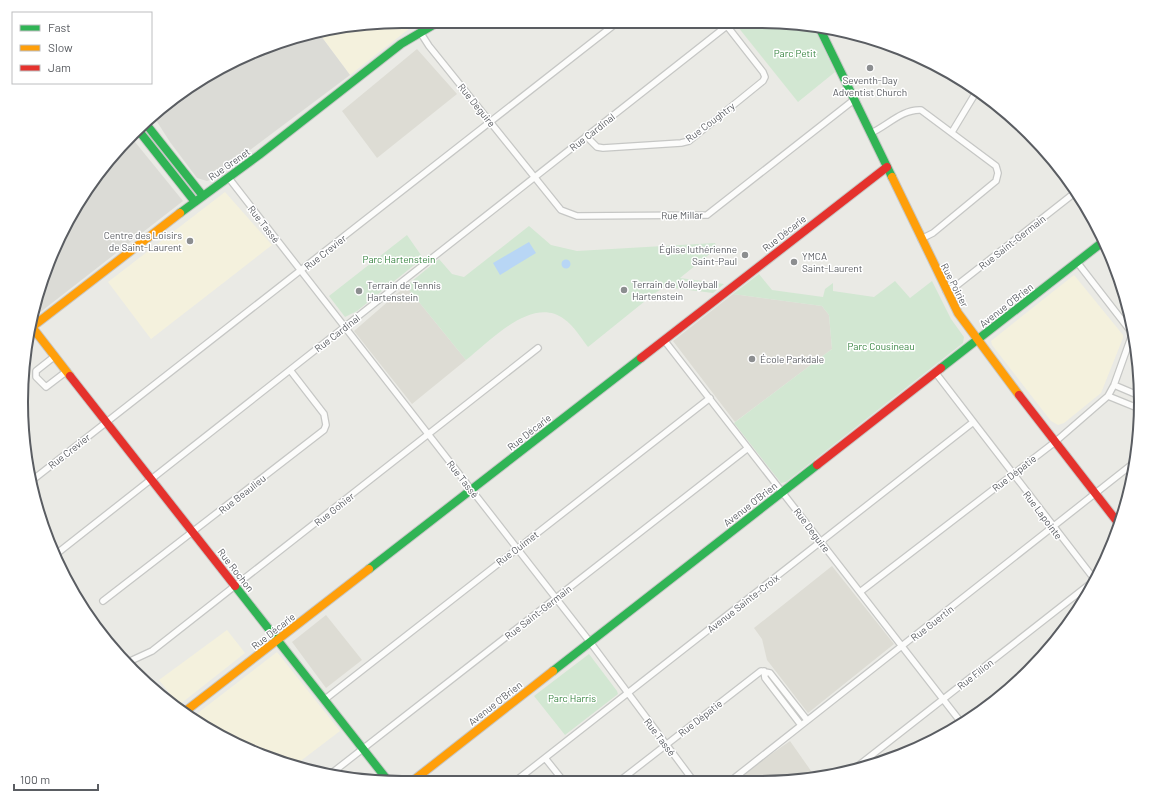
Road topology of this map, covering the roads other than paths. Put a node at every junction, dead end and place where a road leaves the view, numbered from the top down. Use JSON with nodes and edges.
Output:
{"nodes":[{"id":1,"x":427,"y":28,"type":"edge"},
{"id":2,"x":610,"y":28,"type":"edge"},
{"id":3,"x":724,"y":28,"type":"edge"},
{"id":4,"x":729,"y":28,"type":"edge"},
{"id":5,"x":420,"y":32,"type":"junction"},
{"id":6,"x":822,"y":33,"type":"edge"},
{"id":7,"x":974,"y":95,"type":"edge"},
{"id":8,"x":855,"y":99,"type":"junction"},
{"id":9,"x":490,"y":122,"type":"junction"},
{"id":10,"x":149,"y":127,"type":"edge"},
{"id":11,"x":952,"y":132,"type":"junction"},
{"id":12,"x":871,"y":133,"type":"junction"},
{"id":13,"x":142,"y":134,"type":"edge"},
{"id":14,"x":586,"y":136,"type":"junction"},
{"id":15,"x":887,"y":167,"type":"junction"},
{"id":16,"x":228,"y":177,"type":"junction"},
{"id":17,"x":534,"y":177,"type":"junction"},
{"id":18,"x":1072,"y":195,"type":"edge"},
{"id":19,"x":203,"y":196,"type":"junction"},
{"id":20,"x":194,"y":202,"type":"junction"},
{"id":21,"x":921,"y":240,"type":"junction"},
{"id":22,"x":1099,"y":245,"type":"edge"},
{"id":23,"x":1077,"y":262,"type":"junction"},
{"id":24,"x":300,"y":271,"type":"junction"},
{"id":25,"x":946,"y":291,"type":"junction"},
{"id":26,"x":1125,"y":321,"type":"edge"},
{"id":27,"x":36,"y":324,"type":"edge"},
{"id":28,"x":344,"y":327,"type":"junction"},
{"id":29,"x":35,"y":330,"type":"edge"},
{"id":30,"x":664,"y":340,"type":"junction"},
{"id":31,"x":977,"y":340,"type":"junction"},
{"id":32,"x":1129,"y":342,"type":"edge"},
{"id":33,"x":538,"y":348,"type":"dead end"},
{"id":34,"x":55,"y":356,"type":"junction"},
{"id":35,"x":290,"y":370,"type":"junction"},
{"id":36,"x":67,"y":371,"type":"junction"},
{"id":37,"x":935,"y":372,"type":"junction"},
{"id":38,"x":1114,"y":386,"type":"junction"},
{"id":39,"x":1134,"y":394,"type":"edge"},
{"id":40,"x":1108,"y":396,"type":"junction"},
{"id":41,"x":710,"y":398,"type":"junction"},
{"id":42,"x":1134,"y":406,"type":"edge"},
{"id":43,"x":107,"y":422,"type":"junction"},
{"id":44,"x":972,"y":423,"type":"junction"},
{"id":45,"x":428,"y":434,"type":"junction"},
{"id":46,"x":1055,"y":442,"type":"junction"},
{"id":47,"x":748,"y":448,"type":"junction"},
{"id":48,"x":1128,"y":467,"type":"edge"},
{"id":49,"x":1012,"y":474,"type":"junction"},
{"id":50,"x":36,"y":478,"type":"edge"},
{"id":51,"x":151,"y":479,"type":"junction"},
{"id":52,"x":471,"y":490,"type":"junction"},
{"id":53,"x":783,"y":491,"type":"junction"},
{"id":54,"x":1096,"y":493,"type":"junction"},
{"id":55,"x":1115,"y":519,"type":"edge"},
{"id":56,"x":1052,"y":527,"type":"junction"},
{"id":57,"x":193,"y":532,"type":"junction"},
{"id":58,"x":821,"y":542,"type":"junction"},
{"id":59,"x":517,"y":548,"type":"junction"},
{"id":60,"x":59,"y":552,"type":"edge"},
{"id":61,"x":1091,"y":575,"type":"edge"},
{"id":62,"x":236,"y":585,"type":"junction"},
{"id":63,"x":1084,"y":588,"type":"edge"},
{"id":64,"x":860,"y":592,"type":"junction"},
{"id":65,"x":556,"y":598,"type":"junction"},
{"id":66,"x":103,"y":601,"type":"dead end"},
{"id":67,"x":278,"y":640,"type":"junction"},
{"id":68,"x":590,"y":642,"type":"junction"},
{"id":69,"x":902,"y":647,"type":"junction"},
{"id":70,"x":133,"y":661,"type":"edge"},
{"id":71,"x":764,"y":671,"type":"junction"},
{"id":72,"x":627,"y":694,"type":"junction"},
{"id":73,"x":787,"y":696,"type":"junction"},
{"id":74,"x":943,"y":699,"type":"junction"},
{"id":75,"x":324,"y":700,"type":"junction"},
{"id":76,"x":782,"y":700,"type":"junction"},
{"id":77,"x":188,"y":709,"type":"edge"},
{"id":78,"x":958,"y":719,"type":"edge"},
{"id":79,"x":807,"y":720,"type":"junction"},
{"id":80,"x":801,"y":725,"type":"junction"},
{"id":81,"x":666,"y":745,"type":"junction"},
{"id":82,"x":363,"y":749,"type":"junction"},
{"id":83,"x":545,"y":758,"type":"junction"},
{"id":84,"x":865,"y":761,"type":"edge"},
{"id":85,"x":336,"y":770,"type":"edge"},
{"id":86,"x":384,"y":775,"type":"edge"},
{"id":87,"x":419,"y":776,"type":"edge"},
{"id":88,"x":522,"y":776,"type":"edge"},
{"id":89,"x":559,"y":776,"type":"edge"},
{"id":90,"x":626,"y":776,"type":"edge"},
{"id":91,"x":690,"y":776,"type":"edge"},
{"id":92,"x":737,"y":776,"type":"edge"}],
"edges":[{"from":1,"to":5,"type":"street","name":"Rue Grenet"},
{"from":2,"to":9,"type":"street","name":"Rue Crevier"},
{"from":3,"to":14,"type":"street","name":"Rue Cardinal"},
{"from":4,"to":14,"type":"street","name":"Rue Coughtry"},
{"from":5,"to":9,"type":"street","name":"Rue Deguire"},
{"from":5,"to":16,"type":"street","name":"Rue Grenet"},
{"from":6,"to":8,"type":"street","name":"Rue Poirier"},
{"from":7,"to":11,"type":"street"},
{"from":8,"to":12,"type":"street","name":"Rue Poirier"},
{"from":8,"to":17,"type":"street","name":"Rue Millar"},
{"from":9,"to":17,"type":"street","name":"Rue Deguire"},
{"from":9,"to":24,"type":"street","name":"Rue Crevier"},
{"from":10,"to":19,"type":"street"},
{"from":11,"to":12,"type":"street"},
{"from":11,"to":21,"type":"street"},
{"from":12,"to":15,"type":"street","name":"Rue Poirier"},
{"from":13,"to":20,"type":"street"},
{"from":14,"to":17,"type":"street","name":"Rue Cardinal"},
{"from":15,"to":21,"type":"street","name":"Rue Poirier"},
{"from":15,"to":30,"type":"street","name":"Rue Décarie"},
{"from":16,"to":19,"type":"street","name":"Rue Grenet"},
{"from":16,"to":24,"type":"street","name":"Rue Tassé"},
{"from":17,"to":28,"type":"street","name":"Rue Cardinal"},
{"from":18,"to":25,"type":"street","name":"Rue Saint-Germain"},
{"from":19,"to":20,"type":"street","name":"Rue Grenet"},
{"from":20,"to":27,"type":"street","name":"Rue Grenet"},
{"from":21,"to":25,"type":"street","name":"Rue Poirier"},
{"from":22,"to":23,"type":"street","name":"Avenue O'Brien"},
{"from":23,"to":26,"type":"street"},
{"from":23,"to":31,"type":"street","name":"Avenue O'Brien"},
{"from":24,"to":28,"type":"street","name":"Rue Tassé"},
{"from":24,"to":43,"type":"street","name":"Rue Crevier"},
{"from":25,"to":31,"type":"street","name":"Rue Poirier"},
{"from":28,"to":35,"type":"street","name":"Rue Cardinal"},
{"from":28,"to":45,"type":"street","name":"Rue Tassé"},
{"from":29,"to":34,"type":"street","name":"Rue Rochon"},
{"from":30,"to":41,"type":"street","name":"Rue Deguire"},
{"from":30,"to":52,"type":"street","name":"Rue Décarie"},
{"from":31,"to":37,"type":"street","name":"Avenue O'Brien"},
{"from":31,"to":46,"type":"street","name":"Rue Poirier"},
{"from":32,"to":38,"type":"street","name":"Rue Dépatie"},
{"from":33,"to":45,"type":"street","name":"Rue Gohier"},
{"from":34,"to":36,"type":"street","name":"Rue Rochon"},
{"from":34,"to":36,"type":"street"},
{"from":35,"to":51,"type":"street","name":"Rue Cardinal"},
{"from":35,"to":57,"type":"street","name":"Rue Beaulieu"},
{"from":36,"to":43,"type":"street","name":"Rue Rochon"},
{"from":37,"to":44,"type":"street","name":"Rue Lapointe"},
{"from":37,"to":53,"type":"street","name":"Avenue O'Brien"},
{"from":38,"to":39,"type":"street"},
{"from":38,"to":40,"type":"street","name":"Rue Dépatie"},
{"from":40,"to":42,"type":"street"},
{"from":40,"to":46,"type":"street","name":"Rue Dépatie"},
{"from":41,"to":47,"type":"street","name":"Rue Deguire"},
{"from":41,"to":59,"type":"street","name":"Rue Ouimet"},
{"from":43,"to":50,"type":"street","name":"Rue Crevier"},
{"from":43,"to":51,"type":"street","name":"Rue Rochon"},
{"from":44,"to":49,"type":"street","name":"Rue Lapointe"},
{"from":44,"to":58,"type":"street","name":"Avenue Sainte-Croix"},
{"from":45,"to":52,"type":"street","name":"Rue Tassé"},
{"from":45,"to":62,"type":"street","name":"Rue Gohier"},
{"from":46,"to":49,"type":"street","name":"Rue Dépatie"},
{"from":46,"to":54,"type":"street","name":"Rue Poirier"},
{"from":47,"to":53,"type":"street","name":"Rue Deguire"},
{"from":47,"to":65,"type":"street","name":"Rue Saint-Germain"},
{"from":48,"to":54,"type":"street","name":"Rue Guertin"},
{"from":49,"to":56,"type":"street","name":"Rue Lapointe"},
{"from":49,"to":64,"type":"street","name":"Rue Dépatie"},
{"from":51,"to":57,"type":"street","name":"Rue Rochon"},
{"from":51,"to":60,"type":"street","name":"Rue Cardinal"},
{"from":52,"to":59,"type":"street","name":"Rue Tassé"},
{"from":52,"to":67,"type":"street","name":"Rue Décarie"},
{"from":53,"to":58,"type":"street","name":"Rue Deguire"},
{"from":53,"to":68,"type":"street","name":"Avenue O'Brien"},
{"from":54,"to":55,"type":"street","name":"Rue Poirier"},
{"from":54,"to":56,"type":"street","name":"Rue Guertin"},
{"from":56,"to":61,"type":"street","name":"Rue Lapointe"},
{"from":56,"to":69,"type":"street","name":"Rue Guertin"},
{"from":57,"to":62,"type":"street","name":"Rue Rochon"},
{"from":57,"to":66,"type":"street","name":"Rue Beaulieu"},
{"from":58,"to":64,"type":"street","name":"Rue Deguire"},
{"from":58,"to":72,"type":"street","name":"Avenue Sainte-Croix"},
{"from":59,"to":65,"type":"street","name":"Rue Tassé"},
{"from":59,"to":75,"type":"street","name":"Rue Ouimet"},
{"from":62,"to":67,"type":"street","name":"Rue Rochon"},
{"from":62,"to":70,"type":"street","name":"Rue Gohier"},
{"from":63,"to":74,"type":"street","name":"Rue Filion"},
{"from":64,"to":69,"type":"street","name":"Rue Deguire"},
{"from":65,"to":68,"type":"street","name":"Rue Tassé"},
{"from":65,"to":82,"type":"street","name":"Rue Saint-Germain"},
{"from":67,"to":75,"type":"street","name":"Rue Rochon"},
{"from":67,"to":77,"type":"street","name":"Rue Décarie"},
{"from":68,"to":72,"type":"street","name":"Rue Tassé"},
{"from":68,"to":87,"type":"street","name":"Avenue O'Brien"},
{"from":69,"to":74,"type":"street","name":"Rue Deguire"},
{"from":69,"to":79,"type":"street","name":"Rue Guertin"},
{"from":71,"to":73,"type":"street"},
{"from":71,"to":76,"type":"street"},
{"from":71,"to":81,"type":"street","name":"Rue Dépatie"},
{"from":72,"to":81,"type":"street","name":"Rue Tassé"},
{"from":72,"to":83,"type":"street","name":"Avenue Sainte-Croix"},
{"from":73,"to":76,"type":"street"},
{"from":73,"to":79,"type":"street"},
{"from":74,"to":78,"type":"street","name":"Rue Deguire"},
{"from":74,"to":84,"type":"street","name":"Rue Filion"},
{"from":75,"to":82,"type":"street","name":"Rue Rochon"},
{"from":76,"to":80,"type":"street"},
{"from":79,"to":80,"type":"street","name":"Rue Guertin"},
{"from":80,"to":92,"type":"street","name":"Rue Guertin"},
{"from":81,"to":90,"type":"street","name":"Rue Dépatie"},
{"from":81,"to":91,"type":"street","name":"Rue Tassé"},
{"from":82,"to":85,"type":"street","name":"Rue Saint-Germain"},
{"from":82,"to":86,"type":"street","name":"Rue Rochon"},
{"from":83,"to":88,"type":"street","name":"Avenue Sainte-Croix"},
{"from":83,"to":89,"type":"street"}]}
